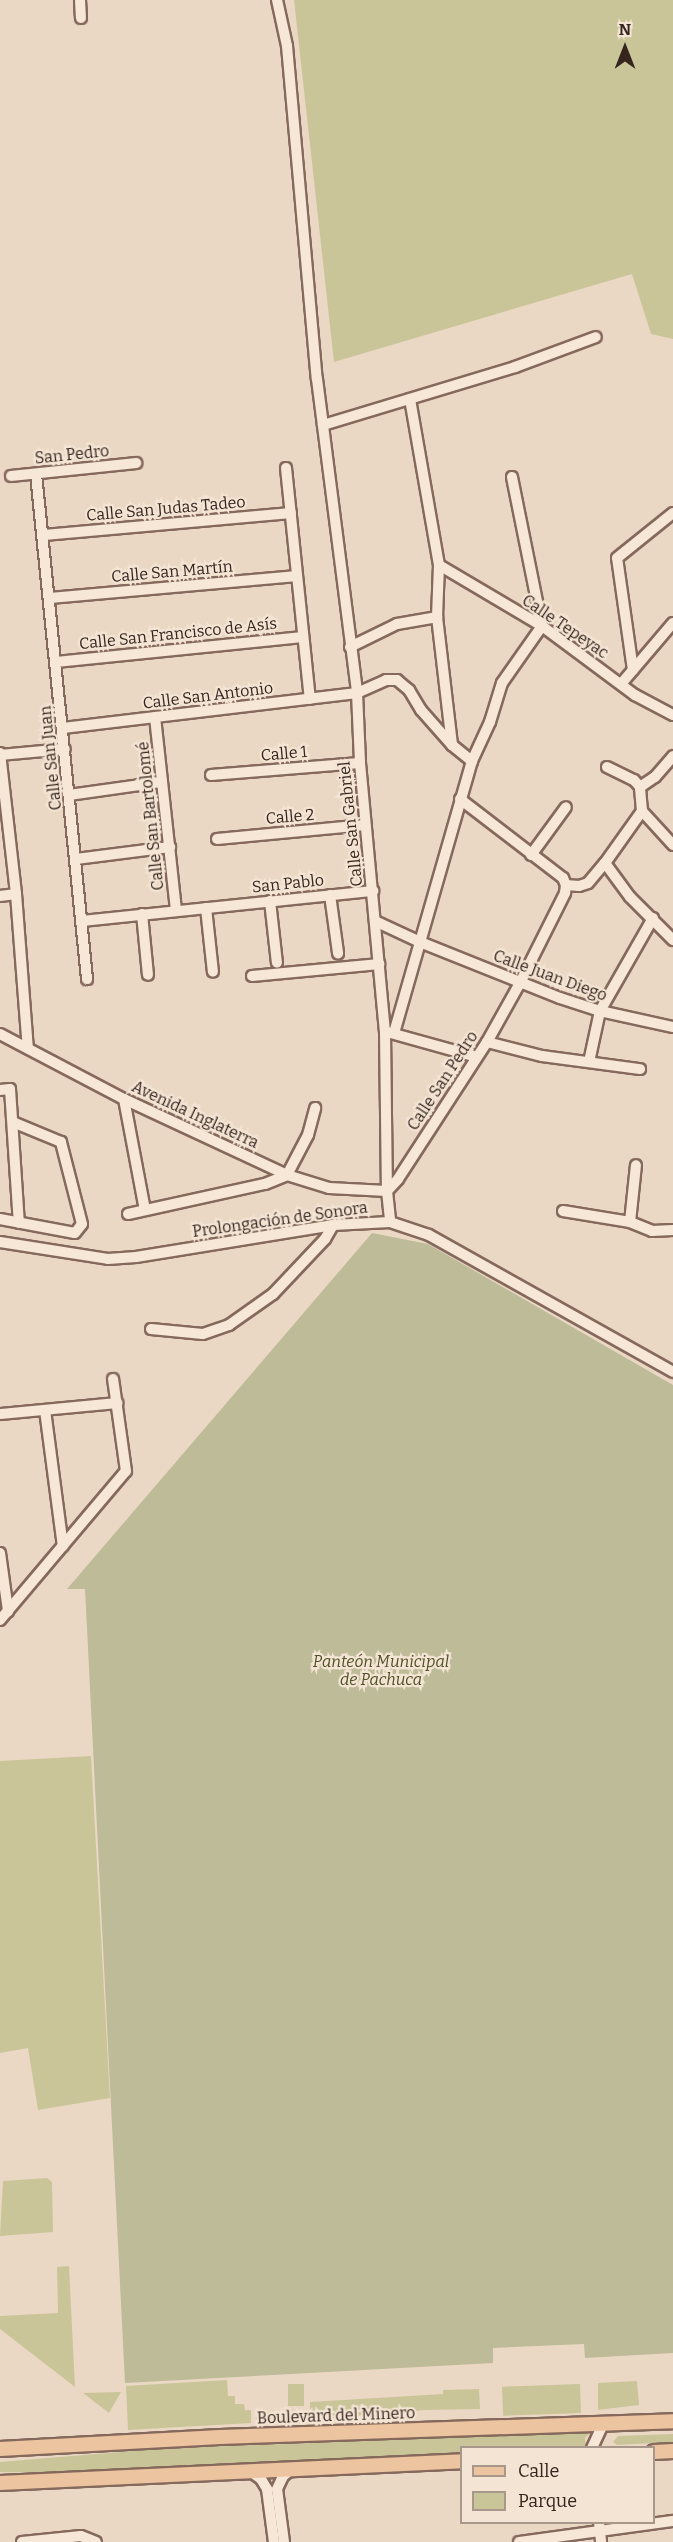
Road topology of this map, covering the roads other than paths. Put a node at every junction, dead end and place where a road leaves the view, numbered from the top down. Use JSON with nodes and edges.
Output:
{"nodes":[{"id":1,"x":80,"y":0,"type":"edge"},
{"id":2,"x":277,"y":0,"type":"edge"},
{"id":3,"x":81,"y":18,"type":"dead end"},
{"id":4,"x":596,"y":338,"type":"dead end"},
{"id":5,"x":410,"y":399,"type":"junction"},
{"id":6,"x":323,"y":425,"type":"junction"},
{"id":7,"x":136,"y":463,"type":"dead end"},
{"id":8,"x":286,"y":468,"type":"dead end"},
{"id":9,"x":36,"y":474,"type":"junction"},
{"id":10,"x":11,"y":476,"type":"dead end"},
{"id":11,"x":512,"y":477,"type":"dead end"},
{"id":12,"x":291,"y":513,"type":"junction"},
{"id":13,"x":673,"y":513,"type":"edge"},
{"id":14,"x":44,"y":535,"type":"junction"},
{"id":15,"x":439,"y":566,"type":"junction"},
{"id":16,"x":297,"y":576,"type":"junction"},
{"id":17,"x":50,"y":598,"type":"junction"},
{"id":18,"x":437,"y":617,"type":"junction"},
{"id":19,"x":673,"y":623,"type":"edge"},
{"id":20,"x":542,"y":626,"type":"junction"},
{"id":21,"x":303,"y":637,"type":"junction"},
{"id":22,"x":350,"y":647,"type":"junction"},
{"id":23,"x":56,"y":662,"type":"junction"},
{"id":24,"x":633,"y":670,"type":"junction"},
{"id":25,"x":621,"y":684,"type":"junction"},
{"id":26,"x":357,"y":693,"type":"junction"},
{"id":27,"x":310,"y":699,"type":"junction"},
{"id":28,"x":673,"y":715,"type":"edge"},
{"id":29,"x":155,"y":717,"type":"junction"},
{"id":30,"x":63,"y":728,"type":"junction"},
{"id":31,"x":452,"y":745,"type":"junction"},
{"id":32,"x":65,"y":749,"type":"junction"},
{"id":33,"x":0,"y":754,"type":"edge"},
{"id":34,"x":673,"y":756,"type":"edge"},
{"id":35,"x":472,"y":761,"type":"junction"},
{"id":36,"x":360,"y":763,"type":"junction"},
{"id":37,"x":607,"y":767,"type":"dead end"},
{"id":38,"x":1,"y":768,"type":"edge"},
{"id":39,"x":211,"y":775,"type":"dead end"},
{"id":40,"x":162,"y":782,"type":"junction"},
{"id":41,"x":640,"y":787,"type":"junction"},
{"id":42,"x":69,"y":795,"type":"junction"},
{"id":43,"x":460,"y":799,"type":"junction"},
{"id":44,"x":566,"y":807,"type":"dead end"},
{"id":45,"x":642,"y":811,"type":"junction"},
{"id":46,"x":365,"y":825,"type":"junction"},
{"id":47,"x":4,"y":829,"type":"edge"},
{"id":48,"x":218,"y":839,"type":"dead end"},
{"id":49,"x":673,"y":845,"type":"edge"},
{"id":50,"x":170,"y":847,"type":"junction"},
{"id":51,"x":531,"y":855,"type":"junction"},
{"id":52,"x":76,"y":859,"type":"junction"},
{"id":53,"x":605,"y":863,"type":"junction"},
{"id":54,"x":566,"y":885,"type":"junction"},
{"id":55,"x":373,"y":891,"type":"junction"},
{"id":56,"x":16,"y":894,"type":"junction"},
{"id":57,"x":330,"y":894,"type":"junction"},
{"id":58,"x":0,"y":896,"type":"edge"},
{"id":59,"x":270,"y":901,"type":"junction"},
{"id":60,"x":206,"y":908,"type":"junction"},
{"id":61,"x":176,"y":911,"type":"junction"},
{"id":62,"x":142,"y":914,"type":"junction"},
{"id":63,"x":652,"y":918,"type":"junction"},
{"id":64,"x":82,"y":921,"type":"junction"},
{"id":65,"x":375,"y":921,"type":"junction"},
{"id":66,"x":673,"y":940,"type":"edge"},
{"id":67,"x":420,"y":942,"type":"junction"},
{"id":68,"x":338,"y":953,"type":"dead end"},
{"id":69,"x":277,"y":963,"type":"dead end"},
{"id":70,"x":379,"y":964,"type":"junction"},
{"id":71,"x":213,"y":972,"type":"dead end"},
{"id":72,"x":148,"y":975,"type":"dead end"},
{"id":73,"x":252,"y":976,"type":"dead end"},
{"id":74,"x":87,"y":979,"type":"dead end"},
{"id":75,"x":520,"y":983,"type":"junction"},
{"id":76,"x":600,"y":1011,"type":"junction"},
{"id":77,"x":673,"y":1027,"type":"edge"},
{"id":78,"x":389,"y":1032,"type":"junction"},
{"id":79,"x":0,"y":1034,"type":"edge"},
{"id":80,"x":487,"y":1042,"type":"junction"},
{"id":81,"x":28,"y":1049,"type":"junction"},
{"id":82,"x":477,"y":1057,"type":"junction"},
{"id":83,"x":589,"y":1062,"type":"junction"},
{"id":84,"x":640,"y":1069,"type":"dead end"},
{"id":85,"x":5,"y":1090,"type":"edge"},
{"id":86,"x":124,"y":1099,"type":"junction"},
{"id":87,"x":315,"y":1108,"type":"dead end"},
{"id":88,"x":13,"y":1122,"type":"junction"},
{"id":89,"x":636,"y":1165,"type":"dead end"},
{"id":90,"x":287,"y":1175,"type":"junction"},
{"id":91,"x":387,"y":1191,"type":"junction"},
{"id":92,"x":145,"y":1210,"type":"junction"},
{"id":93,"x":563,"y":1211,"type":"dead end"},
{"id":94,"x":128,"y":1214,"type":"dead end"},
{"id":95,"x":0,"y":1219,"type":"edge"},
{"id":96,"x":390,"y":1222,"type":"junction"},
{"id":97,"x":630,"y":1222,"type":"junction"},
{"id":98,"x":19,"y":1223,"type":"junction"},
{"id":99,"x":333,"y":1225,"type":"junction"},
{"id":100,"x":673,"y":1230,"type":"edge"},
{"id":101,"x":0,"y":1242,"type":"edge"},
{"id":102,"x":151,"y":1329,"type":"dead end"},
{"id":103,"x":673,"y":1371,"type":"edge"},
{"id":104,"x":113,"y":1379,"type":"dead end"},
{"id":105,"x":117,"y":1402,"type":"junction"},
{"id":106,"x":45,"y":1410,"type":"junction"},
{"id":107,"x":0,"y":1414,"type":"edge"},
{"id":108,"x":63,"y":1546,"type":"junction"},
{"id":109,"x":0,"y":1553,"type":"edge"},
{"id":110,"x":8,"y":1611,"type":"junction"},
{"id":111,"x":0,"y":1620,"type":"edge"},
{"id":112,"x":673,"y":2421,"type":"edge"},
{"id":113,"x":603,"y":2424,"type":"junction"},
{"id":114,"x":593,"y":2446,"type":"edge"},
{"id":115,"x":0,"y":2449,"type":"edge"},
{"id":116,"x":673,"y":2451,"type":"edge"},
{"id":117,"x":655,"y":2452,"type":"edge"},
{"id":118,"x":460,"y":2461,"type":"edge"},
{"id":119,"x":293,"y":2468,"type":"junction"},
{"id":120,"x":250,"y":2471,"type":"junction"},
{"id":121,"x":0,"y":2483,"type":"edge"},
{"id":122,"x":673,"y":2521,"type":"edge"},
{"id":123,"x":653,"y":2524,"type":"edge"},
{"id":124,"x":655,"y":2524,"type":"edge"},
{"id":125,"x":600,"y":2532,"type":"edge"},
{"id":126,"x":22,"y":2542,"type":"edge"},
{"id":127,"x":96,"y":2542,"type":"edge"},
{"id":128,"x":274,"y":2542,"type":"edge"},
{"id":129,"x":284,"y":2542,"type":"edge"},
{"id":130,"x":519,"y":2542,"type":"edge"}],
"edges":[{"from":1,"to":3,"type":"street"},
{"from":2,"to":6,"type":"street","name":"Calle San Gabriel"},
{"from":4,"to":5,"type":"street"},
{"from":5,"to":6,"type":"street"},
{"from":5,"to":15,"type":"street"},
{"from":6,"to":22,"type":"street","name":"Calle San Gabriel"},
{"from":7,"to":9,"type":"street","name":"San Pedro"},
{"from":8,"to":12,"type":"street"},
{"from":9,"to":10,"type":"street","name":"San Pedro"},
{"from":9,"to":14,"type":"street","name":"Calle San Juan"},
{"from":11,"to":20,"type":"street"},
{"from":12,"to":14,"type":"street","name":"Calle San Judas Tadeo"},
{"from":12,"to":16,"type":"street"},
{"from":13,"to":24,"type":"street"},
{"from":14,"to":17,"type":"street","name":"Calle San Juan"},
{"from":15,"to":18,"type":"street"},
{"from":15,"to":20,"type":"street","name":"Calle Tepeyac"},
{"from":16,"to":17,"type":"street","name":"Calle San Martín"},
{"from":16,"to":21,"type":"street"},
{"from":17,"to":23,"type":"street","name":"Calle San Juan"},
{"from":18,"to":22,"type":"street"},
{"from":18,"to":31,"type":"street"},
{"from":19,"to":24,"type":"street"},
{"from":20,"to":25,"type":"street","name":"Calle Tepeyac"},
{"from":20,"to":35,"type":"street"},
{"from":21,"to":23,"type":"street","name":"Calle San Francisco de Asís"},
{"from":21,"to":27,"type":"street"},
{"from":22,"to":26,"type":"street","name":"Calle San Gabriel"},
{"from":23,"to":30,"type":"street","name":"Calle San Juan"},
{"from":24,"to":25,"type":"street"},
{"from":25,"to":28,"type":"street","name":"Calle Tepeyac"},
{"from":26,"to":27,"type":"street","name":"Calle San Antonio"},
{"from":26,"to":31,"type":"street","name":"Calle San Antonio"},
{"from":26,"to":36,"type":"street","name":"Calle San Gabriel"},
{"from":27,"to":29,"type":"street","name":"Calle San Antonio"},
{"from":29,"to":30,"type":"street","name":"Calle San Antonio"},
{"from":29,"to":40,"type":"street","name":"Calle San Bartolomé"},
{"from":30,"to":32,"type":"street","name":"Calle San Juan"},
{"from":31,"to":35,"type":"street"},
{"from":32,"to":33,"type":"street"},
{"from":32,"to":42,"type":"street","name":"Calle San Juan"},
{"from":33,"to":38,"type":"street"},
{"from":34,"to":41,"type":"street"},
{"from":35,"to":43,"type":"street"},
{"from":36,"to":39,"type":"street","name":"Calle 1"},
{"from":36,"to":46,"type":"street","name":"Calle San Gabriel"},
{"from":37,"to":41,"type":"street"},
{"from":38,"to":47,"type":"street"},
{"from":40,"to":42,"type":"street"},
{"from":40,"to":50,"type":"street","name":"Calle San Bartolomé"},
{"from":41,"to":45,"type":"street"},
{"from":42,"to":52,"type":"street","name":"Calle San Juan"},
{"from":43,"to":51,"type":"street"},
{"from":43,"to":67,"type":"street"},
{"from":44,"to":51,"type":"street"},
{"from":45,"to":49,"type":"street"},
{"from":45,"to":53,"type":"street"},
{"from":46,"to":48,"type":"street","name":"Calle 2"},
{"from":46,"to":55,"type":"street","name":"Calle San Gabriel"},
{"from":47,"to":56,"type":"street"},
{"from":50,"to":52,"type":"street"},
{"from":50,"to":61,"type":"street","name":"Calle San Bartolomé"},
{"from":51,"to":54,"type":"street"},
{"from":52,"to":64,"type":"street","name":"Calle San Juan"},
{"from":53,"to":54,"type":"street"},
{"from":53,"to":63,"type":"street"},
{"from":54,"to":75,"type":"street","name":"Calle San Pedro"},
{"from":55,"to":57,"type":"street","name":"San Pablo"},
{"from":55,"to":65,"type":"street","name":"Calle San Gabriel"},
{"from":56,"to":58,"type":"street"},
{"from":56,"to":81,"type":"street"},
{"from":57,"to":59,"type":"street","name":"San Pablo"},
{"from":57,"to":68,"type":"street"},
{"from":59,"to":60,"type":"street","name":"San Pablo"},
{"from":59,"to":69,"type":"street"},
{"from":60,"to":61,"type":"street","name":"San Pablo"},
{"from":60,"to":71,"type":"street"},
{"from":61,"to":62,"type":"street","name":"San Pablo"},
{"from":62,"to":64,"type":"street","name":"San Pablo"},
{"from":62,"to":72,"type":"street"},
{"from":63,"to":66,"type":"street"},
{"from":63,"to":76,"type":"street"},
{"from":64,"to":74,"type":"street","name":"Calle San Juan"},
{"from":65,"to":67,"type":"street","name":"Calle Juan Diego"},
{"from":65,"to":70,"type":"street","name":"Calle San Gabriel"},
{"from":67,"to":75,"type":"street","name":"Calle Juan Diego"},
{"from":67,"to":78,"type":"street"},
{"from":70,"to":73,"type":"street"},
{"from":70,"to":78,"type":"street","name":"Calle San Gabriel"},
{"from":75,"to":76,"type":"street","name":"Calle Juan Diego"},
{"from":75,"to":80,"type":"street","name":"Calle San Pedro"},
{"from":76,"to":77,"type":"street","name":"Calle Juan Diego"},
{"from":76,"to":83,"type":"street"},
{"from":78,"to":82,"type":"street"},
{"from":78,"to":91,"type":"street","name":"Calle San Gabriel"},
{"from":79,"to":81,"type":"street","name":"Avenida Inglaterra"},
{"from":80,"to":82,"type":"street","name":"Calle San Pedro"},
{"from":80,"to":83,"type":"street"},
{"from":81,"to":86,"type":"street","name":"Avenida Inglaterra"},
{"from":82,"to":91,"type":"street","name":"Calle San Pedro"},
{"from":83,"to":84,"type":"street"},
{"from":85,"to":88,"type":"street"},
{"from":86,"to":90,"type":"street","name":"Avenida Inglaterra"},
{"from":86,"to":92,"type":"street"},
{"from":87,"to":90,"type":"street"},
{"from":88,"to":98,"type":"street"},
{"from":88,"to":98,"type":"street"},
{"from":89,"to":97,"type":"street"},
{"from":90,"to":91,"type":"street","name":"Avenida Inglaterra"},
{"from":90,"to":92,"type":"street"},
{"from":91,"to":96,"type":"street","name":"Calle San Gabriel"},
{"from":92,"to":94,"type":"street"},
{"from":93,"to":97,"type":"street"},
{"from":95,"to":98,"type":"street"},
{"from":96,"to":99,"type":"street","name":"Prolongación de Sonora"},
{"from":96,"to":103,"type":"street","name":"Prolongación de Sonora"},
{"from":97,"to":100,"type":"street"},
{"from":99,"to":101,"type":"street","name":"Prolongación de Sonora"},
{"from":99,"to":102,"type":"street"},
{"from":104,"to":105,"type":"street"},
{"from":105,"to":106,"type":"street"},
{"from":105,"to":108,"type":"street"},
{"from":106,"to":107,"type":"street"},
{"from":106,"to":108,"type":"street"},
{"from":108,"to":110,"type":"street"},
{"from":109,"to":110,"type":"street"},
{"from":110,"to":111,"type":"street"},
{"from":112,"to":113,"type":"main road","name":"Boulevard del Minero"},
{"from":113,"to":114,"type":"street"},
{"from":113,"to":115,"type":"main road","name":"Boulevard del Minero"},
{"from":116,"to":117,"type":"main road"},
{"from":118,"to":119,"type":"main road"},
{"from":119,"to":120,"type":"main road"},
{"from":119,"to":129,"type":"street"},
{"from":120,"to":121,"type":"main road"},
{"from":120,"to":128,"type":"street"},
{"from":122,"to":124,"type":"street"},
{"from":123,"to":125,"type":"street"},
{"from":125,"to":130,"type":"street"},
{"from":126,"to":127,"type":"street"}]}
